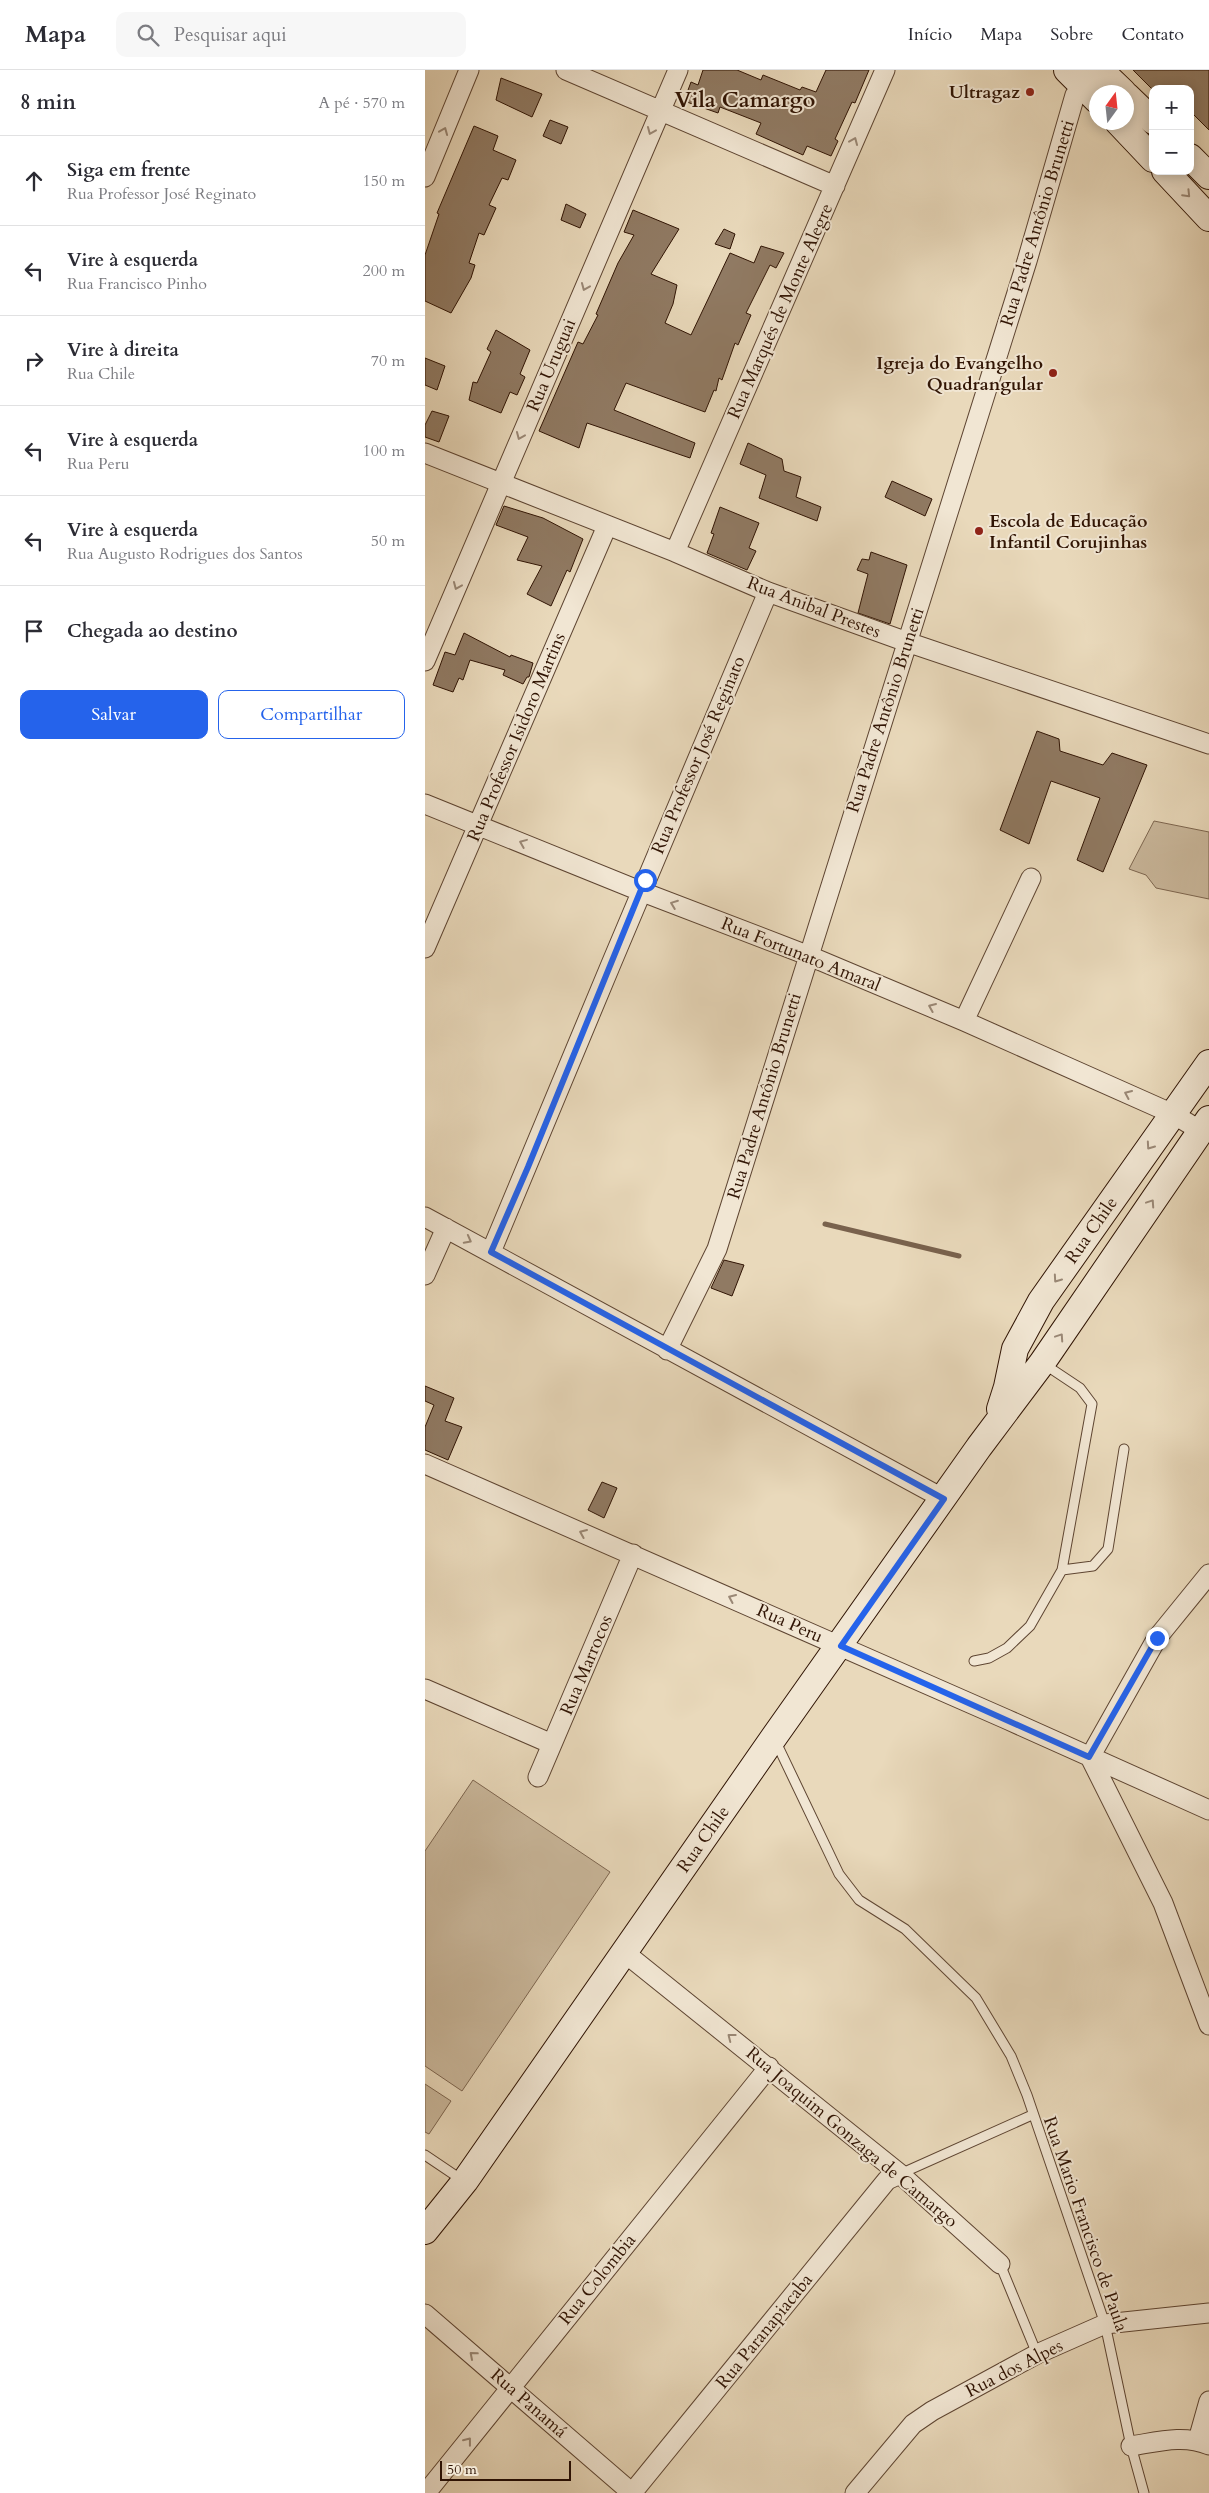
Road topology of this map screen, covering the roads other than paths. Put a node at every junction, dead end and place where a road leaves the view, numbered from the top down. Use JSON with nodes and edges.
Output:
{"nodes":[{"id":1,"x":469,"y":70,"type":"edge"},
{"id":2,"x":566,"y":70,"type":"edge"},
{"id":3,"x":678,"y":70,"type":"edge"},
{"id":4,"x":885,"y":70,"type":"edge"},
{"id":5,"x":1088,"y":79,"type":"edge"},
{"id":6,"x":1104,"y":85,"type":"edge"},
{"id":7,"x":1134,"y":103,"type":"edge"},
{"id":8,"x":659,"y":110,"type":"junction"},
{"id":9,"x":1149,"y":117,"type":"edge"},
{"id":10,"x":1126,"y":130,"type":"edge"},
{"id":11,"x":1149,"y":155,"type":"edge"},
{"id":12,"x":1194,"y":162,"type":"edge"},
{"id":13,"x":1169,"y":175,"type":"edge"},
{"id":14,"x":425,"y":176,"type":"edge"},
{"id":15,"x":1209,"y":176,"type":"edge"},
{"id":16,"x":835,"y":186,"type":"junction"},
{"id":17,"x":1209,"y":218,"type":"edge"},
{"id":18,"x":425,"y":453,"type":"edge"},
{"id":19,"x":500,"y":484,"type":"junction"},
{"id":20,"x":607,"y":526,"type":"junction"},
{"id":21,"x":675,"y":552,"type":"junction"},
{"id":22,"x":768,"y":592,"type":"junction"},
{"id":23,"x":907,"y":642,"type":"junction"},
{"id":24,"x":425,"y":661,"type":"edge"},
{"id":25,"x":1209,"y":744,"type":"edge"},
{"id":26,"x":425,"y":804,"type":"edge"},
{"id":27,"x":478,"y":825,"type":"junction"},
{"id":28,"x":1031,"y":878,"type":"dead end"},
{"id":29,"x":640,"y":891,"type":"junction"},
{"id":30,"x":425,"y":948,"type":"edge"},
{"id":31,"x":807,"y":955,"type":"junction"},
{"id":32,"x":964,"y":1021,"type":"junction"},
{"id":33,"x":1209,"y":1063,"type":"edge"},
{"id":34,"x":1173,"y":1114,"type":"junction"},
{"id":35,"x":1205,"y":1125,"type":"edge"},
{"id":36,"x":425,"y":1217,"type":"edge"},
{"id":37,"x":446,"y":1228,"type":"junction"},
{"id":38,"x":491,"y":1252,"type":"junction"},
{"id":39,"x":425,"y":1275,"type":"edge"},
{"id":40,"x":1015,"y":1349,"type":"junction"},
{"id":41,"x":667,"y":1350,"type":"junction"},
{"id":42,"x":1042,"y":1363,"type":"junction"},
{"id":43,"x":979,"y":1447,"type":"junction"},
{"id":44,"x":1124,"y":1449,"type":"dead end"},
{"id":45,"x":425,"y":1464,"type":"edge"},
{"id":46,"x":944,"y":1499,"type":"junction"},
{"id":47,"x":633,"y":1554,"type":"junction"},
{"id":48,"x":1062,"y":1570,"type":"junction"},
{"id":49,"x":1209,"y":1574,"type":"edge"},
{"id":50,"x":841,"y":1646,"type":"junction"},
{"id":51,"x":973,"y":1661,"type":"dead end"},
{"id":52,"x":425,"y":1689,"type":"edge"},
{"id":53,"x":774,"y":1738,"type":"junction"},
{"id":54,"x":552,"y":1744,"type":"junction"},
{"id":55,"x":1089,"y":1757,"type":"junction"},
{"id":56,"x":538,"y":1777,"type":"dead end"},
{"id":57,"x":1209,"y":1810,"type":"edge"},
{"id":58,"x":625,"y":1953,"type":"junction"},
{"id":59,"x":1209,"y":2025,"type":"edge"},
{"id":60,"x":769,"y":2067,"type":"junction"},
{"id":61,"x":1032,"y":2115,"type":"junction"},
{"id":62,"x":425,"y":2155,"type":"edge"},
{"id":63,"x":900,"y":2174,"type":"junction"},
{"id":64,"x":465,"y":2182,"type":"junction"},
{"id":65,"x":425,"y":2231,"type":"edge"},
{"id":66,"x":1000,"y":2264,"type":"joint"},
{"id":67,"x":1209,"y":2313,"type":"edge"},
{"id":68,"x":425,"y":2314,"type":"edge"},
{"id":69,"x":1105,"y":2324,"type":"junction"},
{"id":70,"x":1037,"y":2354,"type":"junction"},
{"id":71,"x":510,"y":2387,"type":"junction"},
{"id":72,"x":1209,"y":2401,"type":"edge"},
{"id":73,"x":1204,"y":2443,"type":"edge"},
{"id":74,"x":1131,"y":2446,"type":"junction"},
{"id":75,"x":863,"y":2490,"type":"edge"},
{"id":76,"x":427,"y":2493,"type":"edge"},
{"id":77,"x":632,"y":2493,"type":"edge"},
{"id":78,"x":1143,"y":2493,"type":"edge"}],
"edges":[{"from":14,"to":1,"type":"street","one_way":true},
{"from":2,"to":8,"type":"street"},
{"from":3,"to":8,"type":"street","name":"Rua Uruguai"},
{"from":16,"to":4,"type":"street","name":"Rua Marqués de Monte Alegre","one_way":true},
{"from":5,"to":6,"type":"main road"},
{"from":5,"to":23,"type":"street","name":"Rua Padre Antônio Brunetti"},
{"from":7,"to":9,"type":"main road"},
{"from":8,"to":16,"type":"street"},
{"from":8,"to":19,"type":"street","name":"Rua Uruguai","one_way":true},
{"from":10,"to":11,"type":"main road"},
{"from":12,"to":15,"type":"main road"},
{"from":13,"to":17,"type":"main road","one_way":true},
{"from":16,"to":21,"type":"street","name":"Rua Marqués de Monte Alegre"},
{"from":18,"to":19,"type":"street","name":"Rua Anibal Prestes"},
{"from":19,"to":20,"type":"street","name":"Rua Anibal Prestes"},
{"from":19,"to":24,"type":"street","name":"Rua Uruguai","one_way":true},
{"from":20,"to":21,"type":"street","name":"Rua Anibal Prestes"},
{"from":20,"to":27,"type":"street","name":"Rua Professor Isidoro Martins"},
{"from":21,"to":22,"type":"street","name":"Rua Anibal Prestes"},
{"from":22,"to":23,"type":"street","name":"Rua Anibal Prestes"},
{"from":22,"to":29,"type":"street","name":"Rua Professor José Reginato"},
{"from":23,"to":25,"type":"street","name":"Rua Anibal Prestes"},
{"from":23,"to":31,"type":"street","name":"Rua Padre Antônio Brunetti"},
{"from":26,"to":27,"type":"street","name":"Rua Fortunato Amaral"},
{"from":29,"to":27,"type":"street","name":"Rua Fortunato Amaral","one_way":true},
{"from":27,"to":30,"type":"street","name":"Rua Professor Isidoro Martins"},
{"from":28,"to":32,"type":"street"},
{"from":31,"to":29,"type":"street","name":"Rua Fortunato Amaral","one_way":true},
{"from":29,"to":38,"type":"street","name":"Rua Professor José Reginato"},
{"from":32,"to":31,"type":"street","name":"Rua Fortunato Amaral","one_way":true},
{"from":31,"to":41,"type":"street","name":"Rua Padre Antônio Brunetti"},
{"from":34,"to":32,"type":"street","name":"Rua Fortunato Amaral","one_way":true},
{"from":33,"to":34,"type":"main road","name":"Rua Chile"},
{"from":34,"to":35,"type":"street","name":"Rua Chile"},
{"from":34,"to":40,"type":"main road","name":"Rua Chile","one_way":true},
{"from":42,"to":35,"type":"main road","name":"Rua Chile","one_way":true},
{"from":36,"to":37,"type":"street"},
{"from":37,"to":38,"type":"street","one_way":true},
{"from":37,"to":39,"type":"street"},
{"from":38,"to":41,"type":"street"},
{"from":40,"to":42,"type":"main road"},
{"from":40,"to":43,"type":"main road","name":"Rua Chile"},
{"from":41,"to":46,"type":"street"},
{"from":42,"to":43,"type":"main road","name":"Rua Chile"},
{"from":42,"to":48,"type":"lane"},
{"from":43,"to":46,"type":"main road","name":"Rua Chile"},
{"from":44,"to":48,"type":"lane"},
{"from":47,"to":45,"type":"street","name":"Rua Peru","one_way":true},
{"from":46,"to":50,"type":"main road","name":"Rua Chile"},
{"from":50,"to":47,"type":"street","name":"Rua Peru","one_way":true},
{"from":47,"to":54,"type":"street","name":"Rua Marrocos"},
{"from":48,"to":51,"type":"lane"},
{"from":49,"to":55,"type":"street"},
{"from":50,"to":53,"type":"main road","name":"Rua Chile"},
{"from":50,"to":55,"type":"street","name":"Rua Peru"},
{"from":52,"to":54,"type":"street"},
{"from":53,"to":58,"type":"main road","name":"Rua Chile"},
{"from":53,"to":61,"type":"lane","name":"Rua Mario Francisco de Paula"},
{"from":54,"to":56,"type":"street","name":"Rua Marrocos"},
{"from":55,"to":57,"type":"street","name":"Rua Peru"},
{"from":55,"to":59,"type":"street"},
{"from":60,"to":58,"type":"street","name":"Rua Joaquim Gonzaga de Camargo","one_way":true},
{"from":58,"to":64,"type":"main road","name":"Rua Chile"},
{"from":60,"to":63,"type":"street","name":"Rua Joaquim Gonzaga de Camargo"},
{"from":60,"to":71,"type":"street","name":"Rua Colombia"},
{"from":61,"to":63,"type":"lane"},
{"from":61,"to":69,"type":"lane","name":"Rua Mario Francisco de Paula"},
{"from":62,"to":64,"type":"lane"},
{"from":63,"to":66,"type":"street","name":"Rua Joaquim Gonzaga de Camargo"},
{"from":63,"to":77,"type":"street","name":"Rua Paranapiacaba"},
{"from":64,"to":65,"type":"main road","name":"Rua Chile"},
{"from":66,"to":70,"type":"lane","name":"Rua Joaquim Gonzaga de Camargo"},
{"from":67,"to":69,"type":"street","name":"Rua dos Alpes"},
{"from":71,"to":68,"type":"street","name":"Rua Panamá","one_way":true},
{"from":69,"to":70,"type":"street","name":"Rua dos Alpes"},
{"from":69,"to":74,"type":"lane","name":"Rua Mario Francisco de Paula"},
{"from":70,"to":75,"type":"street","name":"Rua dos Alpes"},
{"from":76,"to":71,"type":"street","name":"Rua Colombia","one_way":true},
{"from":71,"to":77,"type":"street","name":"Rua Panamá"},
{"from":72,"to":73,"type":"street"},
{"from":73,"to":74,"type":"street"},
{"from":74,"to":78,"type":"lane","name":"Rua Mario Francisco de Paula"}]}
